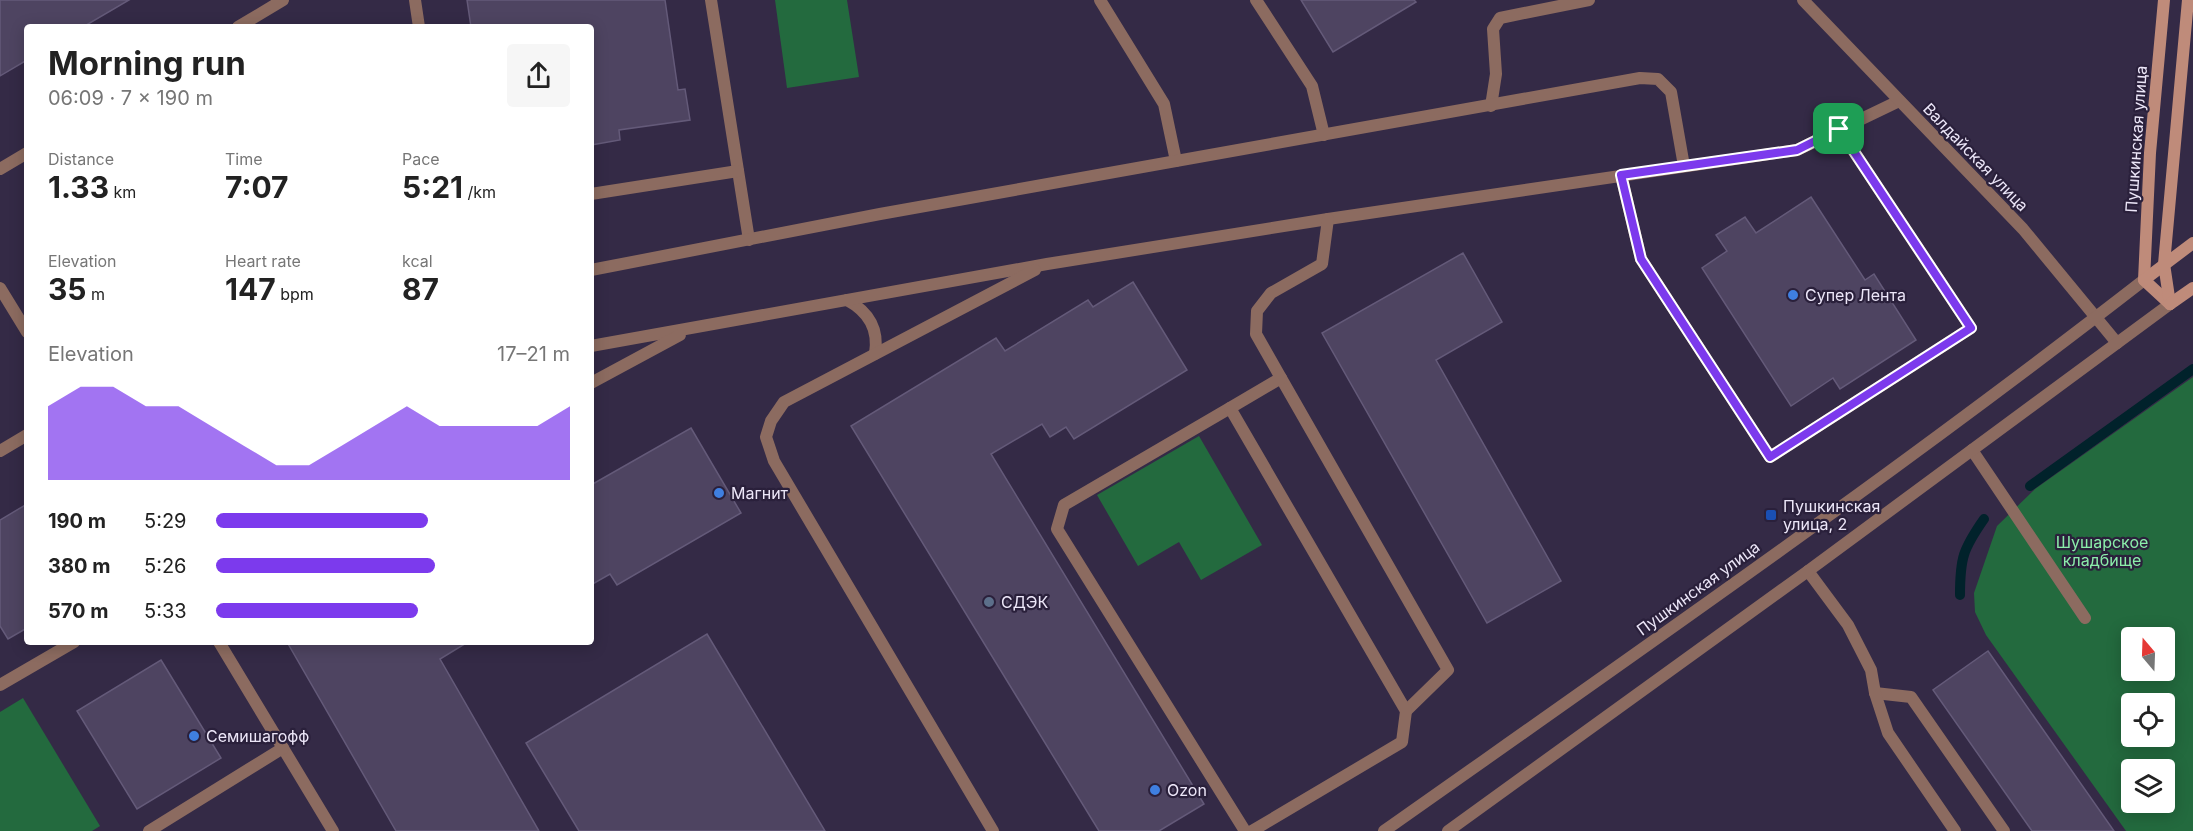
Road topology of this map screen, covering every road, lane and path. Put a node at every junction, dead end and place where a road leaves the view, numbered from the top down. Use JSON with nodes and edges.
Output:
{"nodes":[{"id":1,"x":283,"y":0,"type":"edge"},
{"id":2,"x":415,"y":0,"type":"edge"},
{"id":3,"x":711,"y":0,"type":"edge"},
{"id":4,"x":1100,"y":0,"type":"edge"},
{"id":5,"x":1256,"y":0,"type":"edge"},
{"id":6,"x":1589,"y":0,"type":"edge"},
{"id":7,"x":1803,"y":0,"type":"edge"},
{"id":8,"x":2163,"y":0,"type":"edge"},
{"id":9,"x":2188,"y":0,"type":"edge"},
{"id":10,"x":2186,"y":14,"type":"junction"},
{"id":11,"x":243,"y":24,"type":"edge"},
{"id":12,"x":419,"y":24,"type":"edge"},
{"id":13,"x":2193,"y":26,"type":"edge"},
{"id":14,"x":1899,"y":101,"type":"junction"},
{"id":15,"x":1491,"y":106,"type":"junction"},
{"id":16,"x":1839,"y":129,"type":"junction"},
{"id":17,"x":1324,"y":135,"type":"junction"},
{"id":18,"x":24,"y":155,"type":"edge"},
{"id":19,"x":1176,"y":162,"type":"junction"},
{"id":20,"x":1684,"y":166,"type":"junction"},
{"id":21,"x":0,"y":169,"type":"edge"},
{"id":22,"x":738,"y":171,"type":"junction"},
{"id":23,"x":1621,"y":175,"type":"junction"},
{"id":24,"x":594,"y":194,"type":"edge"},
{"id":25,"x":1328,"y":219,"type":"junction"},
{"id":26,"x":749,"y":240,"type":"junction"},
{"id":27,"x":2193,"y":243,"type":"edge"},
{"id":28,"x":1047,"y":264,"type":"junction"},
{"id":29,"x":2164,"y":264,"type":"junction"},
{"id":30,"x":594,"y":269,"type":"edge"},
{"id":31,"x":2144,"y":280,"type":"junction"},
{"id":32,"x":0,"y":288,"type":"edge"},
{"id":33,"x":2193,"y":288,"type":"edge"},
{"id":34,"x":848,"y":300,"type":"junction"},
{"id":35,"x":2170,"y":304,"type":"junction"},
{"id":36,"x":2095,"y":317,"type":"junction"},
{"id":37,"x":24,"y":327,"type":"edge"},
{"id":38,"x":691,"y":329,"type":"junction"},
{"id":39,"x":2118,"y":343,"type":"junction"},
{"id":40,"x":594,"y":345,"type":"edge"},
{"id":41,"x":875,"y":354,"type":"junction"},
{"id":42,"x":1281,"y":378,"type":"junction"},
{"id":43,"x":594,"y":381,"type":"edge"},
{"id":44,"x":1230,"y":408,"type":"junction"},
{"id":45,"x":24,"y":437,"type":"edge"},
{"id":46,"x":1972,"y":450,"type":"junction"},
{"id":47,"x":0,"y":451,"type":"edge"},
{"id":48,"x":1808,"y":571,"type":"junction"},
{"id":49,"x":2085,"y":618,"type":"dead end"},
{"id":50,"x":69,"y":645,"type":"edge"},
{"id":51,"x":221,"y":645,"type":"edge"},
{"id":52,"x":0,"y":685,"type":"edge"},
{"id":53,"x":1875,"y":693,"type":"junction"},
{"id":54,"x":1406,"y":711,"type":"junction"},
{"id":55,"x":283,"y":748,"type":"junction"},
{"id":56,"x":150,"y":831,"type":"edge"},
{"id":57,"x":333,"y":831,"type":"edge"},
{"id":58,"x":993,"y":831,"type":"edge"},
{"id":59,"x":1245,"y":831,"type":"edge"},
{"id":60,"x":1252,"y":831,"type":"edge"},
{"id":61,"x":1384,"y":831,"type":"edge"},
{"id":62,"x":1448,"y":831,"type":"edge"},
{"id":63,"x":1955,"y":831,"type":"edge"},
{"id":64,"x":2004,"y":831,"type":"edge"}],
"edges":[{"from":1,"to":11,"type":"street"},
{"from":2,"to":12,"type":"street"},
{"from":3,"to":22,"type":"street"},
{"from":4,"to":19,"type":"street"},
{"from":5,"to":17,"type":"street"},
{"from":6,"to":15,"type":"street"},
{"from":7,"to":14,"type":"street","name":"Валдайская улица"},
{"from":8,"to":31,"type":"street","name":"Пушкинская улица"},
{"from":9,"to":10,"type":"street"},
{"from":10,"to":13,"type":"street"},
{"from":10,"to":29,"type":"street"},
{"from":14,"to":16,"type":"street"},
{"from":14,"to":36,"type":"street","name":"Валдайская улица"},
{"from":15,"to":17,"type":"street"},
{"from":15,"to":20,"type":"street"},
{"from":16,"to":20,"type":"street"},
{"from":16,"to":23,"type":"street"},
{"from":17,"to":19,"type":"street"},
{"from":18,"to":21,"type":"street"},
{"from":19,"to":26,"type":"street"},
{"from":20,"to":23,"type":"street"},
{"from":22,"to":24,"type":"street"},
{"from":22,"to":26,"type":"street"},
{"from":23,"to":25,"type":"street"},
{"from":25,"to":28,"type":"street"},
{"from":25,"to":42,"type":"street"},
{"from":26,"to":30,"type":"street"},
{"from":27,"to":29,"type":"street","name":"Пушкинская улица"},
{"from":28,"to":34,"type":"street"},
{"from":28,"to":41,"type":"street"},
{"from":29,"to":31,"type":"street","name":"Пушкинская улица"},
{"from":29,"to":35,"type":"street"},
{"from":31,"to":35,"type":"street"},
{"from":31,"to":36,"type":"street","name":"Пушкинская улица"},
{"from":32,"to":37,"type":"street"},
{"from":33,"to":35,"type":"street"},
{"from":34,"to":38,"type":"street"},
{"from":34,"to":41,"type":"street"},
{"from":35,"to":39,"type":"street"},
{"from":36,"to":39,"type":"street","name":"Валдайская улица"},
{"from":36,"to":61,"type":"street","name":"Пушкинская улица"},
{"from":38,"to":40,"type":"street"},
{"from":38,"to":43,"type":"street"},
{"from":39,"to":46,"type":"street"},
{"from":41,"to":58,"type":"street"},
{"from":42,"to":44,"type":"street"},
{"from":42,"to":54,"type":"street"},
{"from":44,"to":54,"type":"street"},
{"from":44,"to":59,"type":"street"},
{"from":45,"to":47,"type":"street"},
{"from":46,"to":48,"type":"street"},
{"from":46,"to":49,"type":"street"},
{"from":48,"to":53,"type":"street"},
{"from":48,"to":62,"type":"street"},
{"from":50,"to":52,"type":"street"},
{"from":51,"to":55,"type":"street"},
{"from":53,"to":63,"type":"street"},
{"from":53,"to":64,"type":"street"},
{"from":54,"to":60,"type":"street"},
{"from":55,"to":56,"type":"street"},
{"from":55,"to":57,"type":"street"}]}
